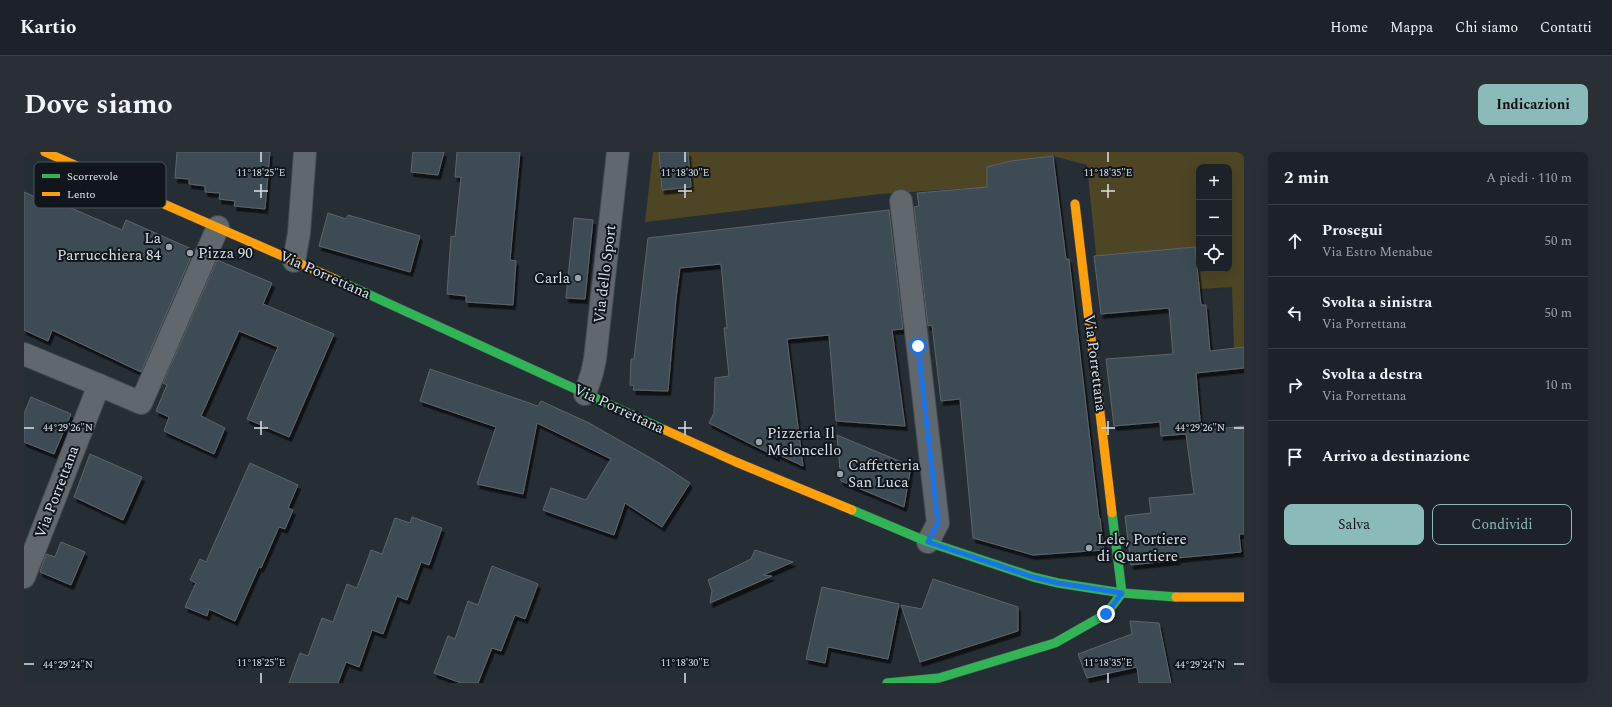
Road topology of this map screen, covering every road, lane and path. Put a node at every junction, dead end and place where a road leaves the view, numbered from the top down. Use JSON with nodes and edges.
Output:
{"nodes":[{"id":1,"x":45,"y":152,"type":"edge"},
{"id":2,"x":305,"y":152,"type":"edge"},
{"id":3,"x":618,"y":152,"type":"edge"},
{"id":4,"x":68,"y":162,"type":"edge"},
{"id":5,"x":901,"y":201,"type":"dead end"},
{"id":6,"x":1075,"y":204,"type":"dead end"},
{"id":7,"x":166,"y":205,"type":"edge"},
{"id":8,"x":218,"y":228,"type":"junction"},
{"id":9,"x":294,"y":261,"type":"junction"},
{"id":10,"x":24,"y":354,"type":"edge"},
{"id":11,"x":99,"y":385,"type":"junction"},
{"id":12,"x":585,"y":394,"type":"junction"},
{"id":13,"x":928,"y":542,"type":"junction"},
{"id":14,"x":24,"y":577,"type":"edge"},
{"id":15,"x":1122,"y":593,"type":"junction"},
{"id":16,"x":1244,"y":597,"type":"edge"},
{"id":17,"x":887,"y":683,"type":"edge"}],
"edges":[{"from":1,"to":4,"type":"main road","name":"Via Porrettana"},
{"from":2,"to":9,"type":"street"},
{"from":3,"to":12,"type":"street","name":"Via dello Sport"},
{"from":5,"to":13,"type":"street"},
{"from":6,"to":15,"type":"main road","name":"Via Porrettana"},
{"from":7,"to":8,"type":"main road","name":"Via Porrettana"},
{"from":8,"to":9,"type":"main road","name":"Via Porrettana"},
{"from":8,"to":11,"type":"street"},
{"from":9,"to":12,"type":"main road","name":"Via Porrettana"},
{"from":10,"to":11,"type":"street"},
{"from":11,"to":14,"type":"street","name":"Via Porrettana"},
{"from":12,"to":13,"type":"main road","name":"Via Porrettana"},
{"from":13,"to":15,"type":"main road","name":"Via Porrettana"},
{"from":15,"to":16,"type":"main road","name":"Via Porrettana"},
{"from":15,"to":17,"type":"main road"}]}
